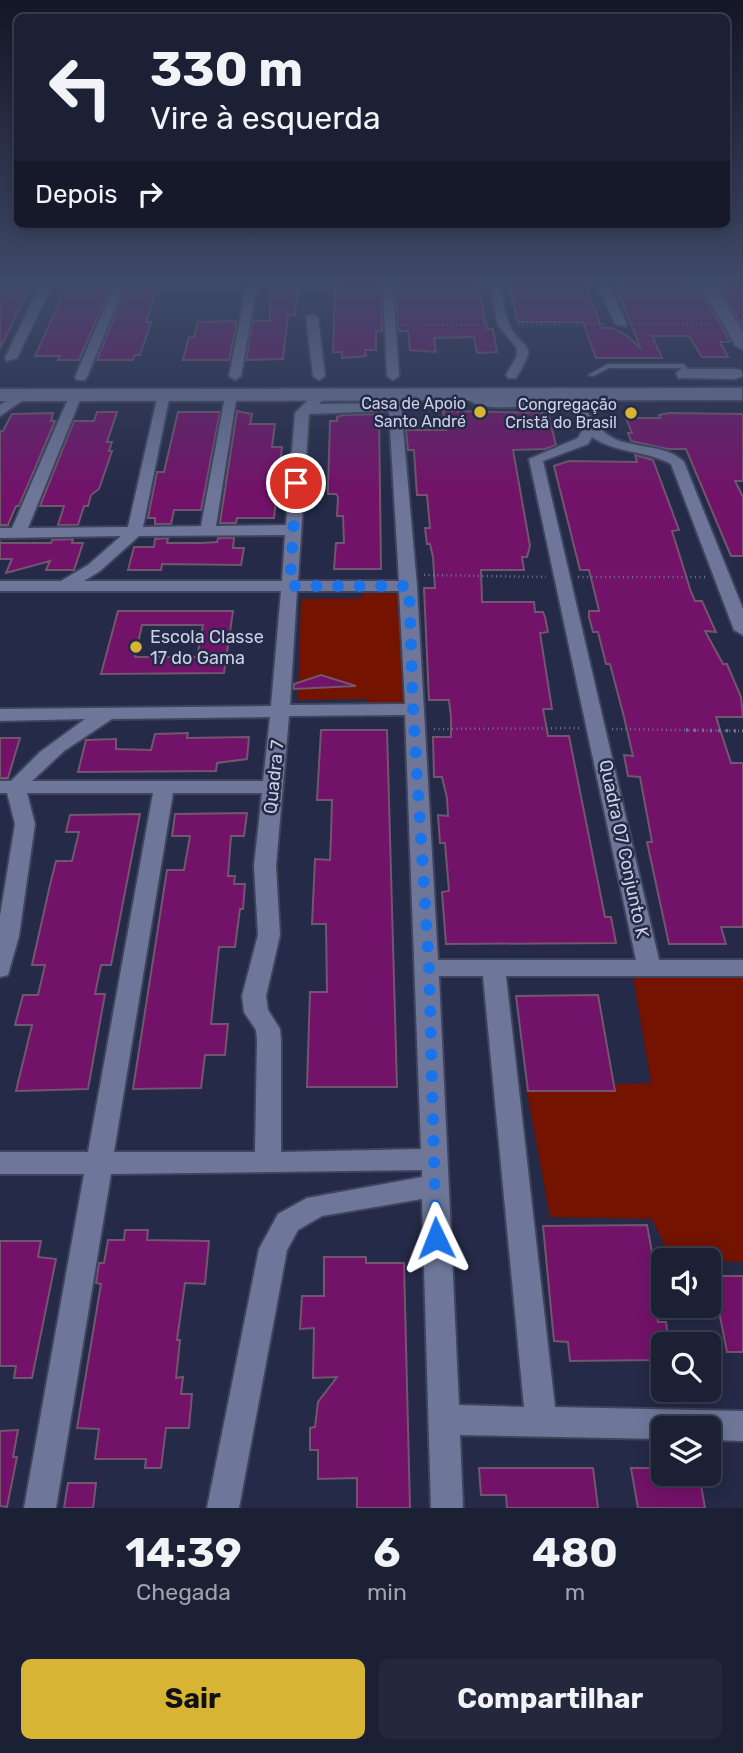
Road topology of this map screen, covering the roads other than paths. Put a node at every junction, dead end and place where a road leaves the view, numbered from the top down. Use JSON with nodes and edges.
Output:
{"nodes":[{"id":1,"x":13,"y":354,"type":"edge"},
{"id":2,"x":91,"y":354,"type":"edge"},
{"id":3,"x":239,"y":354,"type":"edge"},
{"id":4,"x":309,"y":354,"type":"edge"},
{"id":5,"x":390,"y":354,"type":"edge"},
{"id":6,"x":523,"y":354,"type":"edge"},
{"id":7,"x":11,"y":358,"type":"dead end"},
{"id":8,"x":740,"y":371,"type":"edge"},
{"id":9,"x":505,"y":375,"type":"joint"},
{"id":10,"x":538,"y":375,"type":"dead end"},
{"id":11,"x":585,"y":375,"type":"dead end"},
{"id":12,"x":0,"y":377,"type":"edge"},
{"id":13,"x":389,"y":384,"type":"junction"},
{"id":14,"x":233,"y":385,"type":"junction"},
{"id":15,"x":342,"y":385,"type":"junction"},
{"id":16,"x":78,"y":386,"type":"junction"},
{"id":17,"x":307,"y":390,"type":"junction"},
{"id":18,"x":0,"y":394,"type":"edge"},
{"id":19,"x":164,"y":394,"type":"junction"},
{"id":20,"x":467,"y":394,"type":"junction"},
{"id":21,"x":742,"y":394,"type":"edge"},
{"id":22,"x":21,"y":395,"type":"junction"},
{"id":23,"x":0,"y":412,"type":"edge"},
{"id":24,"x":590,"y":429,"type":"junction"},
{"id":25,"x":208,"y":530,"type":"junction"},
{"id":26,"x":292,"y":530,"type":"junction"},
{"id":27,"x":0,"y":533,"type":"edge"},
{"id":28,"x":18,"y":533,"type":"junction"},
{"id":29,"x":134,"y":533,"type":"junction"},
{"id":30,"x":95,"y":534,"type":"junction"},
{"id":31,"x":94,"y":568,"type":"junction"},
{"id":32,"x":409,"y":580,"type":"junction"},
{"id":33,"x":0,"y":586,"type":"edge"},
{"id":34,"x":65,"y":586,"type":"junction"},
{"id":35,"x":290,"y":586,"type":"junction"},
{"id":36,"x":743,"y":630,"type":"edge"},
{"id":37,"x":280,"y":713,"type":"junction"},
{"id":38,"x":106,"y":714,"type":"junction"},
{"id":39,"x":0,"y":715,"type":"edge"},
{"id":40,"x":414,"y":720,"type":"junction"},
{"id":41,"x":163,"y":786,"type":"junction"},
{"id":42,"x":8,"y":787,"type":"edge"},
{"id":43,"x":273,"y":787,"type":"junction"},
{"id":44,"x":429,"y":968,"type":"junction"},
{"id":45,"x":743,"y":968,"type":"edge"},
{"id":46,"x":0,"y":969,"type":"edge"},
{"id":47,"x":494,"y":969,"type":"junction"},
{"id":48,"x":650,"y":969,"type":"junction"},
{"id":49,"x":0,"y":1163,"type":"edge"},
{"id":50,"x":100,"y":1163,"type":"junction"},
{"id":51,"x":268,"y":1163,"type":"junction"},
{"id":52,"x":434,"y":1173,"type":"junction"},
{"id":53,"x":444,"y":1420,"type":"junction"},
{"id":54,"x":541,"y":1421,"type":"junction"},
{"id":55,"x":743,"y":1426,"type":"edge"},
{"id":56,"x":40,"y":1508,"type":"edge"},
{"id":57,"x":223,"y":1508,"type":"edge"},
{"id":58,"x":447,"y":1508,"type":"edge"}],
"edges":[{"from":1,"to":7,"type":"street"},
{"from":2,"to":16,"type":"street"},
{"from":3,"to":14,"type":"street"},
{"from":4,"to":17,"type":"street","name":"Quadra 7"},
{"from":5,"to":13,"type":"street"},
{"from":6,"to":9,"type":"street"},
{"from":8,"to":11,"type":"main road"},
{"from":8,"to":21,"type":"main road"},
{"from":9,"to":10,"type":"main road"},
{"from":12,"to":16,"type":"main road"},
{"from":13,"to":15,"type":"main road"},
{"from":13,"to":15,"type":"main road"},
{"from":13,"to":17,"type":"street"},
{"from":13,"to":20,"type":"main road"},
{"from":13,"to":32,"type":"street"},
{"from":14,"to":16,"type":"main road"},
{"from":14,"to":17,"type":"main road"},
{"from":14,"to":19,"type":"main road"},
{"from":14,"to":25,"type":"street"},
{"from":15,"to":17,"type":"main road"},
{"from":16,"to":19,"type":"main road"},
{"from":16,"to":22,"type":"main road"},
{"from":16,"to":28,"type":"street"},
{"from":17,"to":26,"type":"street","name":"Quadra 7"},
{"from":18,"to":22,"type":"main road"},
{"from":19,"to":29,"type":"street"},
{"from":20,"to":21,"type":"main road"},
{"from":20,"to":24,"type":"street"},
{"from":22,"to":23,"type":"street"},
{"from":24,"to":36,"type":"street"},
{"from":24,"to":48,"type":"street","name":"Quadra 07 Conjunto K"},
{"from":25,"to":26,"type":"street"},
{"from":25,"to":29,"type":"street"},
{"from":26,"to":35,"type":"street","name":"Quadra 7"},
{"from":27,"to":28,"type":"street"},
{"from":28,"to":30,"type":"street"},
{"from":29,"to":30,"type":"street"},
{"from":29,"to":31,"type":"street"},
{"from":30,"to":31,"type":"street"},
{"from":31,"to":34,"type":"street"},
{"from":32,"to":35,"type":"street"},
{"from":32,"to":40,"type":"street"},
{"from":33,"to":34,"type":"street"},
{"from":34,"to":35,"type":"street"},
{"from":35,"to":37,"type":"street","name":"Quadra 7"},
{"from":37,"to":38,"type":"street"},
{"from":37,"to":40,"type":"street"},
{"from":37,"to":43,"type":"street","name":"Quadra 7"},
{"from":38,"to":39,"type":"street"},
{"from":38,"to":42,"type":"street"},
{"from":40,"to":44,"type":"street"},
{"from":41,"to":42,"type":"street"},
{"from":41,"to":43,"type":"street"},
{"from":41,"to":50,"type":"street"},
{"from":42,"to":46,"type":"street"},
{"from":43,"to":51,"type":"street","name":"Quadra 7"},
{"from":44,"to":47,"type":"street"},
{"from":44,"to":52,"type":"street"},
{"from":45,"to":48,"type":"street"},
{"from":47,"to":48,"type":"street"},
{"from":47,"to":54,"type":"street"},
{"from":49,"to":50,"type":"street"},
{"from":50,"to":51,"type":"street"},
{"from":50,"to":56,"type":"street"},
{"from":51,"to":52,"type":"street"},
{"from":52,"to":53,"type":"street"},
{"from":52,"to":57,"type":"street"},
{"from":53,"to":54,"type":"street"},
{"from":53,"to":58,"type":"street"},
{"from":54,"to":55,"type":"street"}]}
